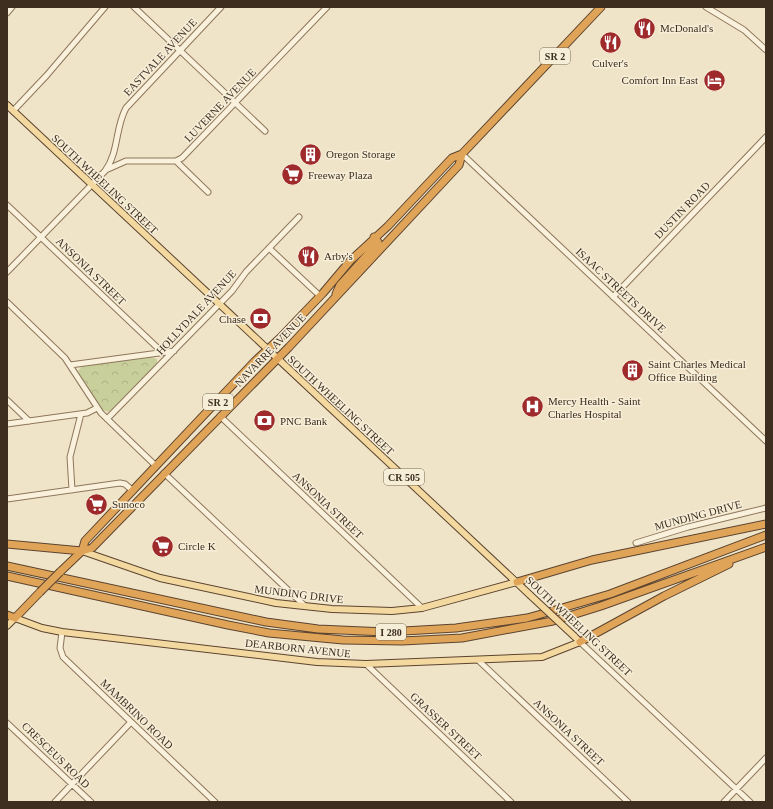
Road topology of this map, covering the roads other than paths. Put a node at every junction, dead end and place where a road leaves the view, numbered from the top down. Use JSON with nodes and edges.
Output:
{"nodes":[{"id":1,"x":12,"y":7,"type":"edge"},
{"id":2,"x":104,"y":7,"type":"edge"},
{"id":3,"x":134,"y":7,"type":"edge"},
{"id":4,"x":221,"y":7,"type":"edge"},
{"id":5,"x":326,"y":7,"type":"edge"},
{"id":6,"x":601,"y":7,"type":"edge"},
{"id":7,"x":706,"y":7,"type":"edge"},
{"id":8,"x":7,"y":13,"type":"edge"},
{"id":9,"x":180,"y":50,"type":"junction"},
{"id":10,"x":766,"y":50,"type":"edge"},
{"id":11,"x":236,"y":103,"type":"junction"},
{"id":12,"x":7,"y":105,"type":"edge"},
{"id":13,"x":13,"y":111,"type":"junction"},
{"id":14,"x":264,"y":131,"type":"dead end"},
{"id":15,"x":766,"y":137,"type":"edge"},
{"id":16,"x":462,"y":154,"type":"junction"},
{"id":17,"x":176,"y":161,"type":"junction"},
{"id":18,"x":106,"y":171,"type":"junction"},
{"id":19,"x":427,"y":184,"type":"junction"},
{"id":20,"x":92,"y":185,"type":"junction"},
{"id":21,"x":208,"y":192,"type":"dead end"},
{"id":22,"x":7,"y":205,"type":"edge"},
{"id":23,"x":299,"y":217,"type":"dead end"},
{"id":24,"x":405,"y":222,"type":"junction"},
{"id":25,"x":374,"y":237,"type":"junction"},
{"id":26,"x":41,"y":238,"type":"junction"},
{"id":27,"x":269,"y":248,"type":"junction"},
{"id":28,"x":7,"y":272,"type":"edge"},
{"id":29,"x":320,"y":296,"type":"junction"},
{"id":30,"x":613,"y":297,"type":"junction"},
{"id":31,"x":7,"y":302,"type":"edge"},
{"id":32,"x":332,"y":302,"type":"junction"},
{"id":33,"x":219,"y":304,"type":"junction"},
{"id":34,"x":267,"y":350,"type":"junction"},
{"id":35,"x":174,"y":351,"type":"junction"},
{"id":36,"x":162,"y":352,"type":"junction"},
{"id":37,"x":277,"y":359,"type":"junction"},
{"id":38,"x":70,"y":364,"type":"junction"},
{"id":39,"x":7,"y":400,"type":"edge"},
{"id":40,"x":97,"y":408,"type":"junction"},
{"id":41,"x":81,"y":414,"type":"junction"},
{"id":42,"x":220,"y":416,"type":"junction"},
{"id":43,"x":107,"y":419,"type":"junction"},
{"id":44,"x":30,"y":421,"type":"junction"},
{"id":45,"x":7,"y":424,"type":"edge"},
{"id":46,"x":766,"y":441,"type":"edge"},
{"id":47,"x":156,"y":467,"type":"junction"},
{"id":48,"x":164,"y":473,"type":"junction"},
{"id":49,"x":143,"y":480,"type":"junction"},
{"id":50,"x":72,"y":490,"type":"junction"},
{"id":51,"x":133,"y":491,"type":"junction"},
{"id":52,"x":140,"y":498,"type":"junction"},
{"id":53,"x":7,"y":500,"type":"edge"},
{"id":54,"x":766,"y":508,"type":"edge"},
{"id":55,"x":766,"y":524,"type":"edge"},
{"id":56,"x":110,"y":529,"type":"junction"},
{"id":57,"x":766,"y":535,"type":"edge"},
{"id":58,"x":636,"y":543,"type":"dead end"},
{"id":59,"x":7,"y":544,"type":"edge"},
{"id":60,"x":766,"y":547,"type":"edge"},
{"id":61,"x":82,"y":551,"type":"junction"},
{"id":62,"x":754,"y":552,"type":"junction"},
{"id":63,"x":7,"y":566,"type":"edge"},
{"id":64,"x":7,"y":576,"type":"edge"},
{"id":65,"x":517,"y":582,"type":"junction"},
{"id":66,"x":305,"y":607,"type":"junction"},
{"id":67,"x":422,"y":608,"type":"junction"},
{"id":68,"x":7,"y":615,"type":"edge"},
{"id":69,"x":15,"y":618,"type":"junction"},
{"id":70,"x":7,"y":626,"type":"edge"},
{"id":71,"x":62,"y":632,"type":"junction"},
{"id":72,"x":580,"y":642,"type":"junction"},
{"id":73,"x":478,"y":660,"type":"junction"},
{"id":74,"x":366,"y":664,"type":"junction"},
{"id":75,"x":7,"y":722,"type":"edge"},
{"id":76,"x":131,"y":722,"type":"junction"},
{"id":77,"x":766,"y":758,"type":"edge"},
{"id":78,"x":72,"y":784,"type":"junction"},
{"id":79,"x":736,"y":789,"type":"junction"},
{"id":80,"x":55,"y":802,"type":"edge"},
{"id":81,"x":91,"y":802,"type":"edge"},
{"id":82,"x":215,"y":802,"type":"edge"},
{"id":83,"x":512,"y":802,"type":"edge"},
{"id":84,"x":628,"y":802,"type":"edge"},
{"id":85,"x":724,"y":802,"type":"edge"},
{"id":86,"x":750,"y":802,"type":"edge"}],
"edges":[{"from":1,"to":8,"type":"street"},
{"from":2,"to":13,"type":"street"},
{"from":3,"to":9,"type":"street"},
{"from":4,"to":9,"type":"street","name":"EASTVALE AVENUE"},
{"from":5,"to":11,"type":"street","name":"LUVERNE AVENUE"},
{"from":6,"to":16,"type":"highway","name":"NAVARRE AVENUE","number":"SR 2"},
{"from":7,"to":10,"type":"street"},
{"from":9,"to":11,"type":"street"},
{"from":9,"to":18,"type":"street","name":"EASTVALE AVENUE"},
{"from":11,"to":14,"type":"street"},
{"from":11,"to":17,"type":"street","name":"LUVERNE AVENUE"},
{"from":12,"to":13,"type":"main road","name":"SOUTH WHEELING STREET"},
{"from":13,"to":20,"type":"main road","name":"SOUTH WHEELING STREET"},
{"from":15,"to":30,"type":"street","name":"DUSTIN ROAD"},
{"from":16,"to":19,"type":"highway","name":"NAVARRE AVENUE","number":"SR 2"},
{"from":16,"to":24,"type":"highway","name":"NAVARRE AVENUE","number":"SR 2"},
{"from":16,"to":30,"type":"street","name":"ISAAC STREETS DRIVE"},
{"from":17,"to":18,"type":"street"},
{"from":17,"to":21,"type":"street"},
{"from":18,"to":20,"type":"street","name":"EASTVALE AVENUE"},
{"from":19,"to":24,"type":"highway"},
{"from":19,"to":25,"type":"highway","name":"NAVARRE AVENUE","number":"SR 2"},
{"from":20,"to":26,"type":"street","name":"EASTVALE AVENUE"},
{"from":20,"to":33,"type":"main road","name":"SOUTH WHEELING STREET"},
{"from":22,"to":26,"type":"street","name":"ANSONIA STREET"},
{"from":23,"to":27,"type":"street","name":"HOLLYDALE AVENUE"},
{"from":24,"to":32,"type":"highway","name":"NAVARRE AVENUE","number":"SR 2"},
{"from":25,"to":29,"type":"highway","name":"NAVARRE AVENUE","number":"SR 2"},
{"from":25,"to":32,"type":"highway"},
{"from":26,"to":28,"type":"street","name":"EASTVALE AVENUE"},
{"from":26,"to":36,"type":"street","name":"ANSONIA STREET"},
{"from":27,"to":29,"type":"street"},
{"from":27,"to":33,"type":"street","name":"HOLLYDALE AVENUE"},
{"from":29,"to":34,"type":"highway","name":"NAVARRE AVENUE","number":"SR 2"},
{"from":30,"to":46,"type":"street","name":"ISAAC STREETS DRIVE"},
{"from":31,"to":38,"type":"street"},
{"from":32,"to":37,"type":"highway","name":"NAVARRE AVENUE","number":"SR 2"},
{"from":33,"to":34,"type":"main road","name":"SOUTH WHEELING STREET"},
{"from":33,"to":35,"type":"street","name":"HOLLYDALE AVENUE"},
{"from":34,"to":37,"type":"main road","name":"SOUTH WHEELING STREET","number":"CR 505"},
{"from":34,"to":47,"type":"highway","name":"NAVARRE AVENUE","number":"SR 2"},
{"from":35,"to":36,"type":"street"},
{"from":35,"to":43,"type":"street","name":"HOLLYDALE AVENUE"},
{"from":36,"to":38,"type":"street"},
{"from":37,"to":42,"type":"highway","name":"NAVARRE AVENUE","number":"SR 2"},
{"from":37,"to":65,"type":"main road","name":"SOUTH WHEELING STREET","number":"CR 505"},
{"from":38,"to":40,"type":"street"},
{"from":39,"to":44,"type":"street"},
{"from":40,"to":41,"type":"street"},
{"from":40,"to":43,"type":"street"},
{"from":41,"to":44,"type":"street"},
{"from":41,"to":50,"type":"street"},
{"from":42,"to":48,"type":"highway","name":"NAVARRE AVENUE","number":"SR 2"},
{"from":42,"to":67,"type":"street","name":"ANSONIA STREET"},
{"from":43,"to":47,"type":"street"},
{"from":44,"to":45,"type":"street"},
{"from":47,"to":49,"type":"highway","name":"NAVARRE AVENUE","number":"SR 2"},
{"from":47,"to":52,"type":"highway"},
{"from":48,"to":52,"type":"highway","name":"NAVARRE AVENUE","number":"SR 2"},
{"from":48,"to":66,"type":"street"},
{"from":49,"to":51,"type":"highway","name":"NAVARRE AVENUE","number":"SR 2"},
{"from":49,"to":56,"type":"highway"},
{"from":50,"to":51,"type":"street"},
{"from":50,"to":53,"type":"street"},
{"from":51,"to":61,"type":"highway","name":"NAVARRE AVENUE","number":"SR 2"},
{"from":52,"to":56,"type":"highway","name":"NAVARRE AVENUE","number":"SR 2"},
{"from":54,"to":58,"type":"street","name":"MUNDING DRIVE"},
{"from":55,"to":65,"type":"highway"},
{"from":56,"to":61,"type":"highway","name":"NAVARRE AVENUE","number":"SR 2"},
{"from":57,"to":63,"type":"highway","number":"I 280"},
{"from":59,"to":61,"type":"highway"},
{"from":60,"to":62,"type":"highway","number":"I 280"},
{"from":61,"to":66,"type":"main road","name":"MUNDING DRIVE"},
{"from":61,"to":69,"type":"highway","name":"NAVARRE AVENUE","number":"SR 2","bridge":true},
{"from":62,"to":64,"type":"highway","number":"I 280"},
{"from":62,"to":72,"type":"highway"},
{"from":65,"to":67,"type":"main road","name":"MUNDING DRIVE"},
{"from":65,"to":72,"type":"main road","name":"SOUTH WHEELING STREET","number":"CR 505","bridge":true},
{"from":66,"to":67,"type":"main road","name":"MUNDING DRIVE"},
{"from":68,"to":69,"type":"highway"},
{"from":69,"to":70,"type":"main road","name":"NAVARRE AVENUE","number":"SR 2"},
{"from":69,"to":71,"type":"main road","name":"DEARBORN AVENUE"},
{"from":71,"to":74,"type":"main road","name":"DEARBORN AVENUE"},
{"from":71,"to":76,"type":"street","name":"MAMBRINO ROAD"},
{"from":72,"to":73,"type":"main road","name":"DEARBORN AVENUE"},
{"from":72,"to":79,"type":"street","name":"SOUTH WHEELING STREET","number":"CR 505"},
{"from":73,"to":74,"type":"main road","name":"DEARBORN AVENUE"},
{"from":73,"to":84,"type":"street","name":"ANSONIA STREET"},
{"from":74,"to":83,"type":"street","name":"GRASSER STREET"},
{"from":75,"to":78,"type":"street","name":"CRESCEUS ROAD"},
{"from":76,"to":78,"type":"street"},
{"from":76,"to":82,"type":"street","name":"MAMBRINO ROAD"},
{"from":77,"to":79,"type":"street"},
{"from":78,"to":80,"type":"street"},
{"from":78,"to":81,"type":"street","name":"CRESCEUS ROAD"},
{"from":79,"to":85,"type":"street"},
{"from":79,"to":86,"type":"street","name":"SOUTH WHEELING STREET","number":"CR 505"}]}
